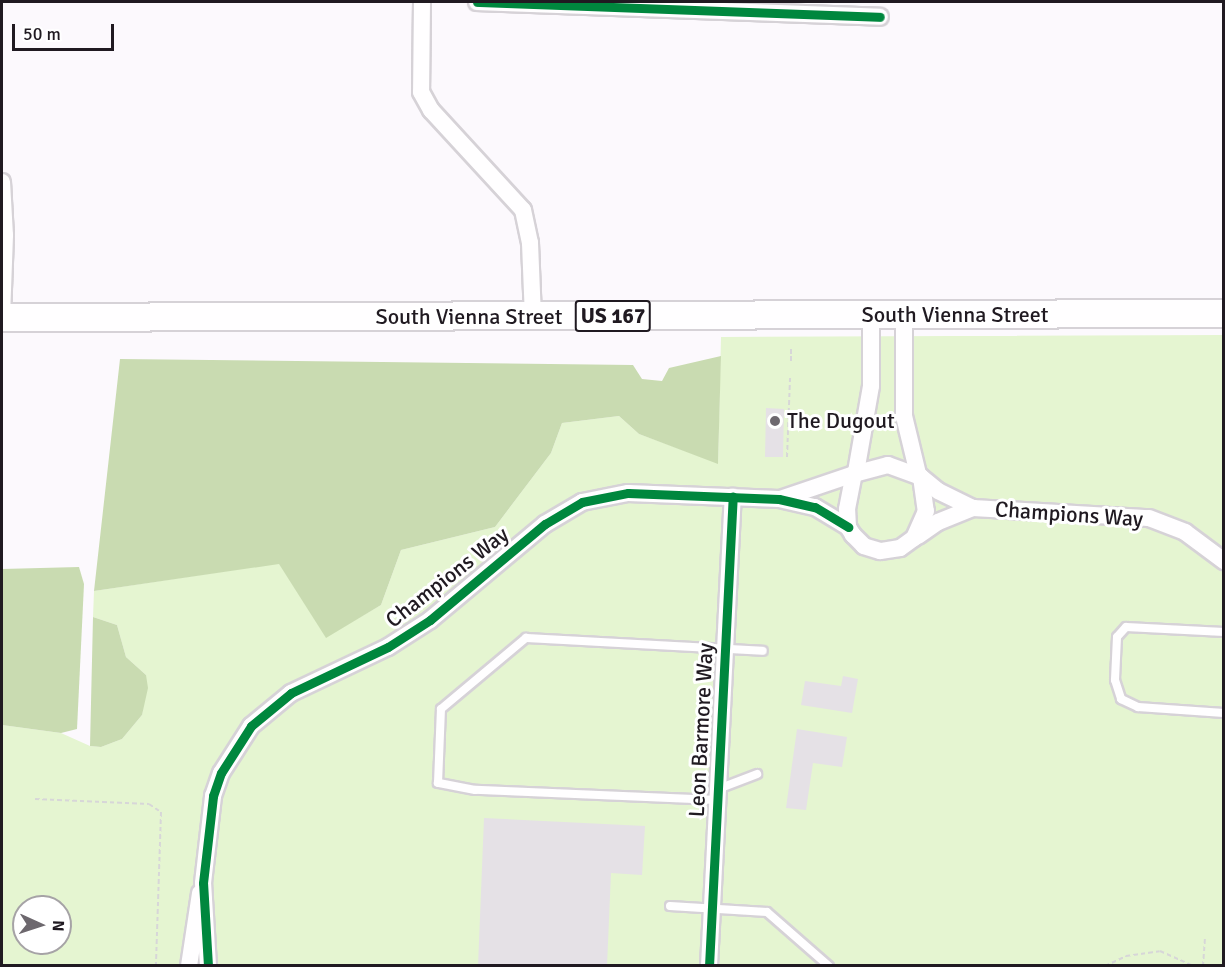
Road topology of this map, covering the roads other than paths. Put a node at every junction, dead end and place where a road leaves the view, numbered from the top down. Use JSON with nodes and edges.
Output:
{"nodes":[{"id":1,"x":422,"y":2,"type":"edge"},
{"id":2,"x":477,"y":2,"type":"edge"},
{"id":3,"x":880,"y":17,"type":"dead end"},
{"id":4,"x":2,"y":182,"type":"edge"},
{"id":5,"x":1224,"y":313,"type":"edge"},
{"id":6,"x":871,"y":315,"type":"junction"},
{"id":7,"x":904,"y":315,"type":"junction"},
{"id":8,"x":2,"y":317,"type":"edge"},
{"id":9,"x":532,"y":317,"type":"junction"},
{"id":10,"x":855,"y":473,"type":"junction"},
{"id":11,"x":920,"y":476,"type":"junction"},
{"id":12,"x":733,"y":498,"type":"junction"},
{"id":13,"x":779,"y":499,"type":"junction"},
{"id":14,"x":973,"y":508,"type":"junction"},
{"id":15,"x":848,"y":527,"type":"junction"},
{"id":16,"x":914,"y":538,"type":"junction"},
{"id":17,"x":1224,"y":561,"type":"edge"},
{"id":18,"x":1224,"y":632,"type":"edge"},
{"id":19,"x":725,"y":649,"type":"junction"},
{"id":20,"x":763,"y":651,"type":"dead end"},
{"id":21,"x":1224,"y":713,"type":"edge"},
{"id":22,"x":757,"y":774,"type":"dead end"},
{"id":23,"x":717,"y":795,"type":"junction"},
{"id":24,"x":203,"y":883,"type":"junction"},
{"id":25,"x":670,"y":906,"type":"dead end"},
{"id":26,"x":711,"y":909,"type":"junction"},
{"id":27,"x":189,"y":966,"type":"edge"},
{"id":28,"x":208,"y":966,"type":"edge"},
{"id":29,"x":709,"y":966,"type":"edge"},
{"id":30,"x":829,"y":966,"type":"edge"}],
"edges":[{"from":1,"to":9,"type":"street"},
{"from":2,"to":3,"type":"street"},
{"from":4,"to":8,"type":"street"},
{"from":5,"to":7,"type":"highway","name":"South Vienna Street","number":"US 167"},
{"from":6,"to":7,"type":"highway","name":"South Vienna Street","number":"US 167"},
{"from":6,"to":9,"type":"highway","name":"South Vienna Street","number":"US 167"},
{"from":6,"to":10,"type":"street"},
{"from":7,"to":11,"type":"street"},
{"from":8,"to":9,"type":"highway","name":"South Vienna Street","number":"US 167"},
{"from":10,"to":11,"type":"street","name":"Champions Way"},
{"from":10,"to":13,"type":"street","name":"Champions Way"},
{"from":10,"to":15,"type":"street"},
{"from":11,"to":14,"type":"street","name":"Champions Way"},
{"from":11,"to":16,"type":"street"},
{"from":12,"to":13,"type":"street","name":"Champions Way"},
{"from":12,"to":19,"type":"street","name":"Leon Barmore Way"},
{"from":12,"to":24,"type":"street","name":"Champions Way"},
{"from":13,"to":15,"type":"street","name":"Champions Way"},
{"from":14,"to":16,"type":"street","name":"Champions Way"},
{"from":14,"to":17,"type":"street","name":"Champions Way"},
{"from":15,"to":16,"type":"street","name":"Champions Way"},
{"from":18,"to":21,"type":"lane"},
{"from":19,"to":20,"type":"lane"},
{"from":19,"to":23,"type":"street","name":"Leon Barmore Way"},
{"from":19,"to":23,"type":"lane"},
{"from":22,"to":23,"type":"lane"},
{"from":23,"to":26,"type":"street","name":"Leon Barmore Way"},
{"from":24,"to":27,"type":"street","name":"Champions Way"},
{"from":24,"to":28,"type":"street","name":"Champions Way"},
{"from":25,"to":26,"type":"lane"},
{"from":26,"to":29,"type":"street","name":"Leon Barmore Way"},
{"from":26,"to":30,"type":"lane"}]}
